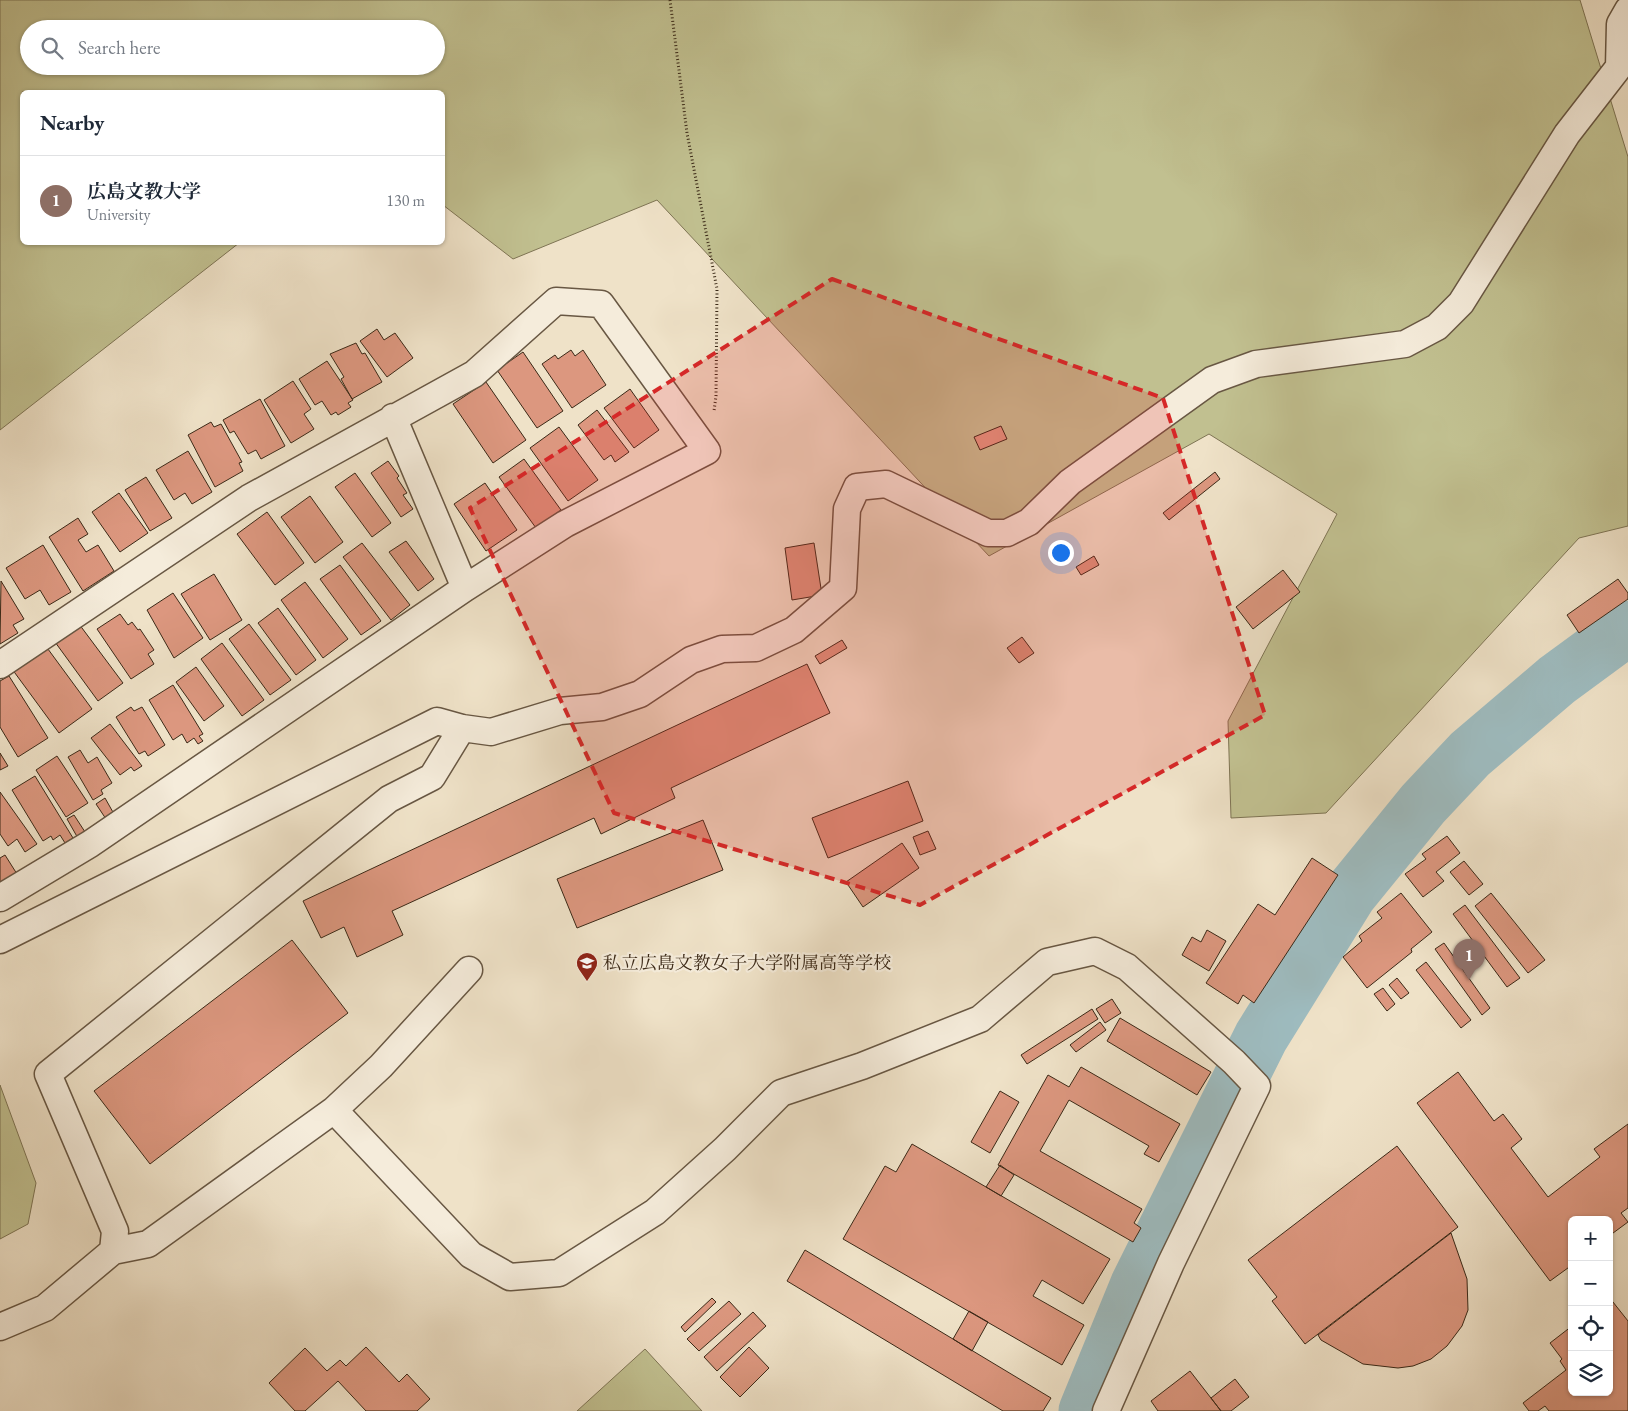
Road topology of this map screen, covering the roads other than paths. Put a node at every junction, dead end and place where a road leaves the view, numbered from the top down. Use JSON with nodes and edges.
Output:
{"nodes":[{"id":1,"x":1628,"y":10,"type":"edge"},
{"id":2,"x":393,"y":417,"type":"junction"},
{"id":3,"x":465,"y":588,"type":"junction"},
{"id":4,"x":0,"y":665,"type":"edge"},
{"id":5,"x":462,"y":728,"type":"junction"},
{"id":6,"x":0,"y":898,"type":"edge"},
{"id":7,"x":0,"y":940,"type":"edge"},
{"id":8,"x":470,"y":970,"type":"dead end"},
{"id":9,"x":334,"y":1110,"type":"junction"},
{"id":10,"x":113,"y":1251,"type":"junction"},
{"id":11,"x":0,"y":1328,"type":"edge"},
{"id":12,"x":1106,"y":1411,"type":"edge"}],
"edges":[{"from":1,"to":5,"type":"street"},
{"from":2,"to":3,"type":"street"},
{"from":2,"to":3,"type":"street"},
{"from":2,"to":4,"type":"street"},
{"from":3,"to":6,"type":"street"},
{"from":5,"to":7,"type":"street"},
{"from":5,"to":10,"type":"street"},
{"from":8,"to":9,"type":"street"},
{"from":9,"to":10,"type":"street"},
{"from":9,"to":12,"type":"street"},
{"from":10,"to":11,"type":"street"}]}
